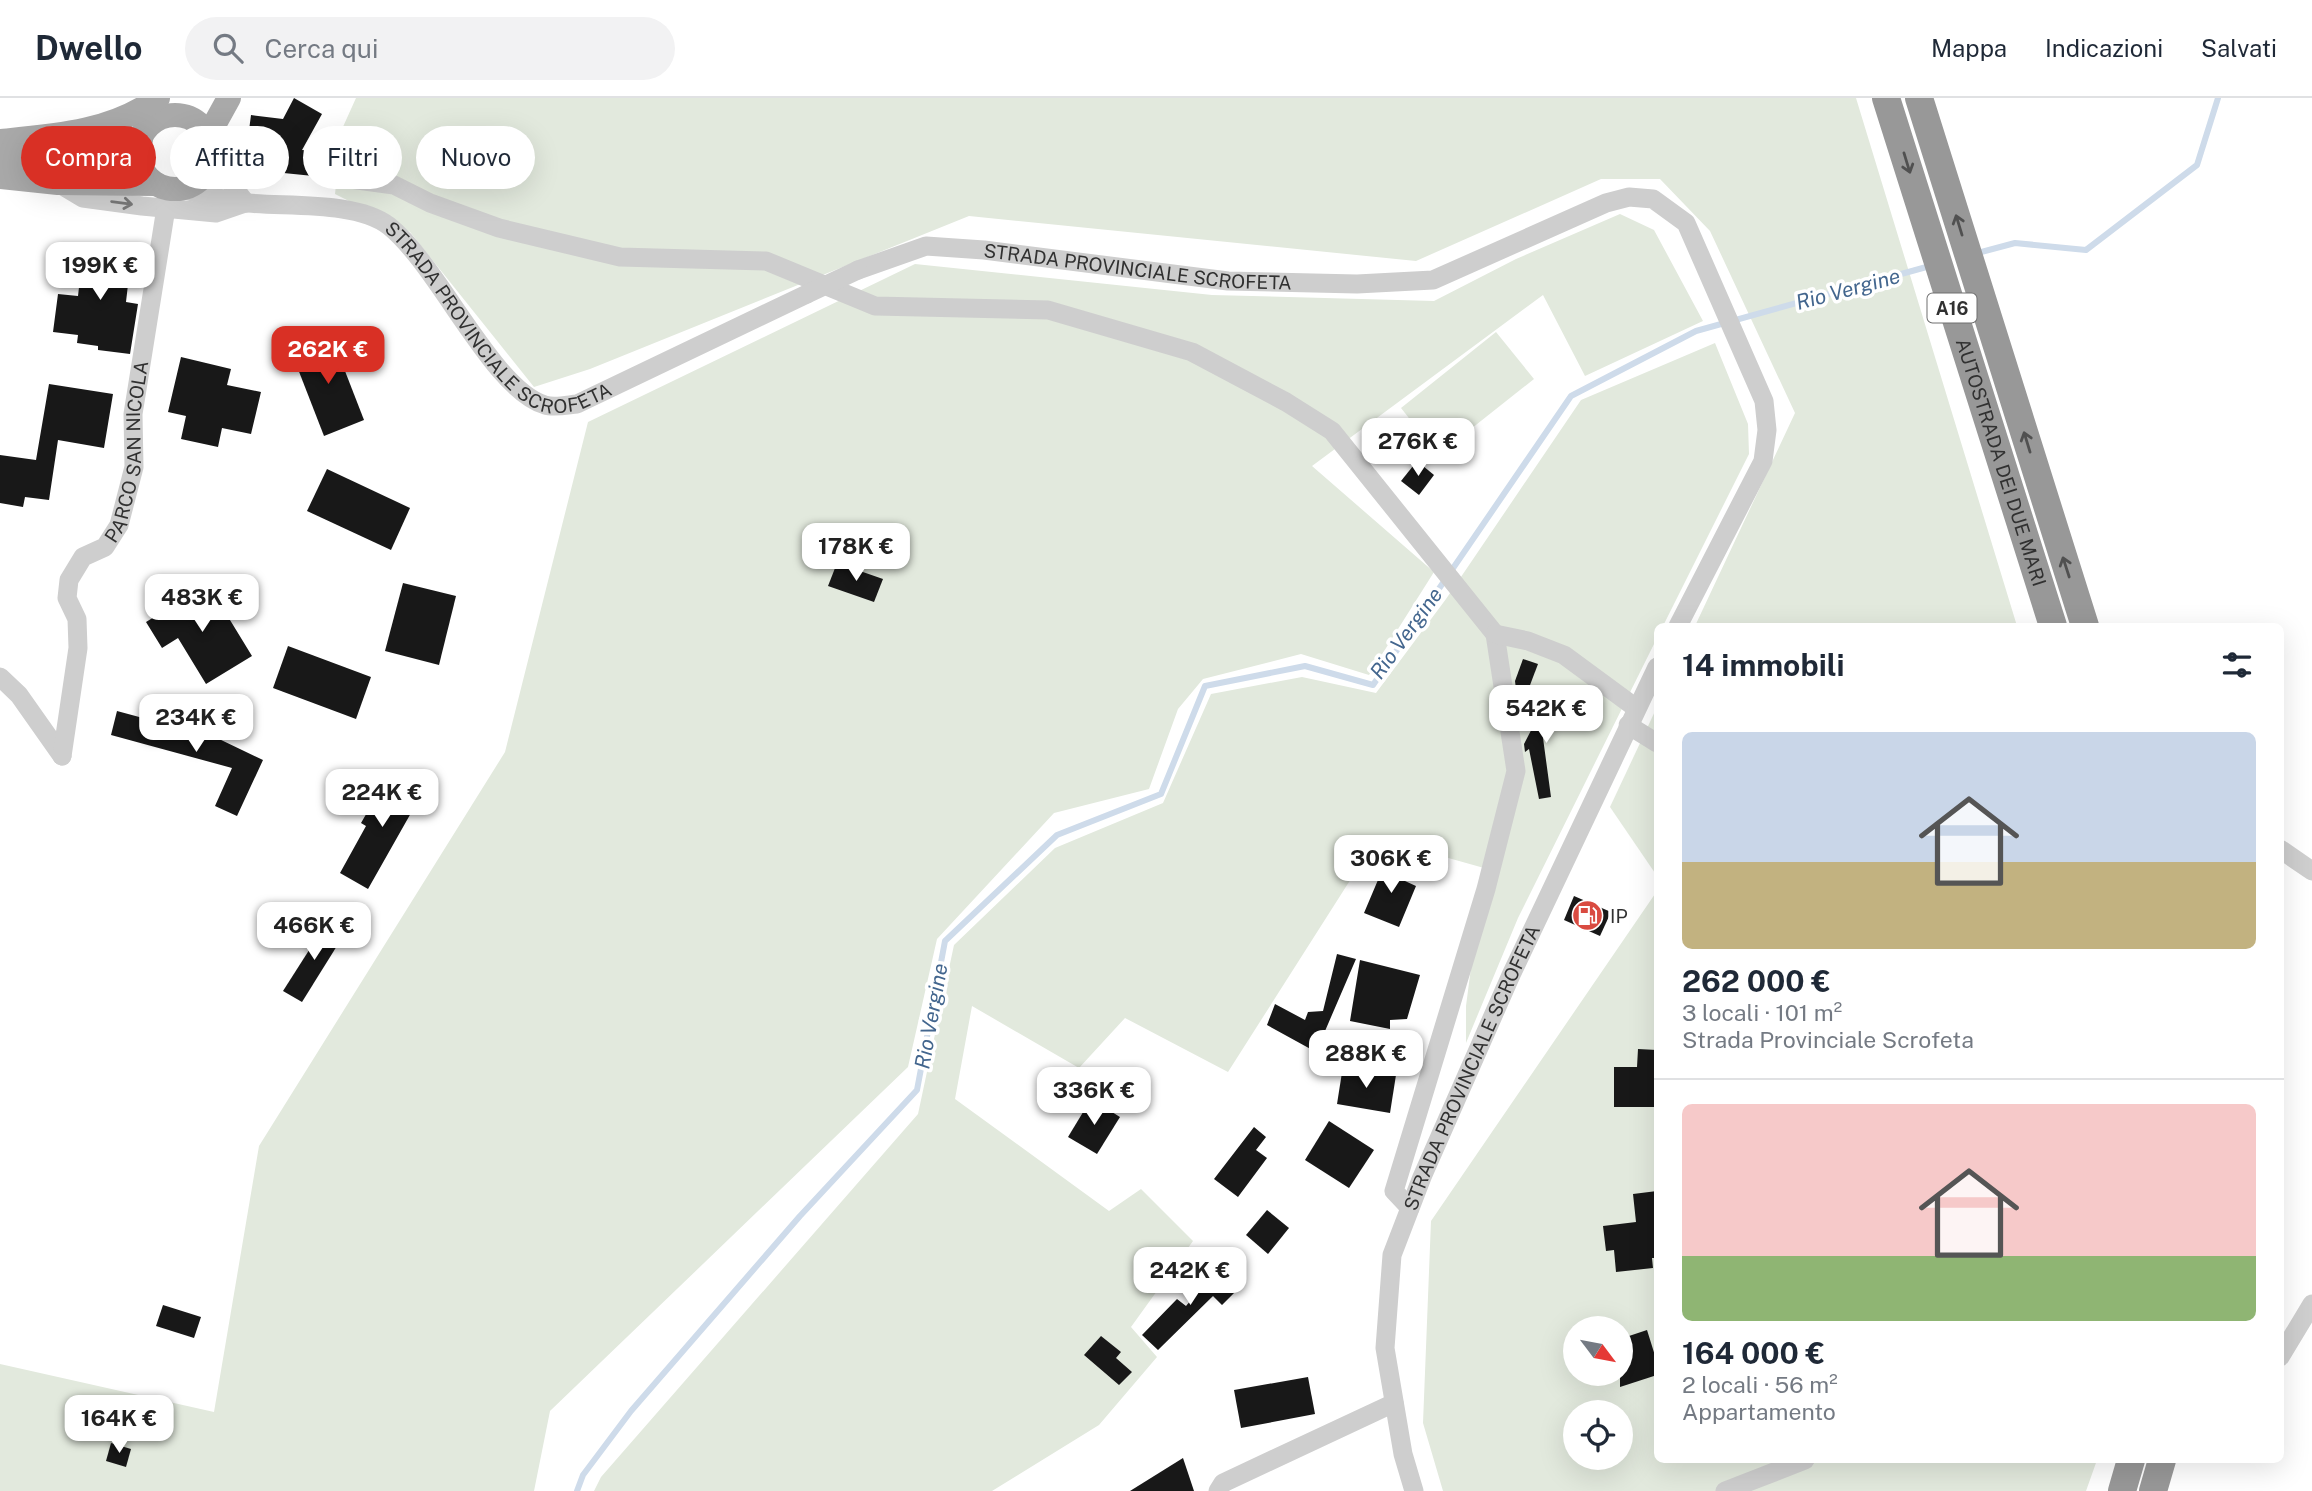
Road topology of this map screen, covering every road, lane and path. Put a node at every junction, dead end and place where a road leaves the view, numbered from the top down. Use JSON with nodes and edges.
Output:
{"nodes":[{"id":1,"x":190,"y":98,"type":"edge"},
{"id":2,"x":229,"y":98,"type":"edge"},
{"id":3,"x":1886,"y":98,"type":"edge"},
{"id":4,"x":1919,"y":98,"type":"edge"},
{"id":5,"x":164,"y":107,"type":"edge"},
{"id":6,"x":151,"y":126,"type":"edge"},
{"id":7,"x":196,"y":126,"type":"edge"},
{"id":8,"x":218,"y":126,"type":"edge"},
{"id":9,"x":0,"y":141,"type":"edge"},
{"id":10,"x":0,"y":156,"type":"edge"},
{"id":11,"x":21,"y":156,"type":"edge"},
{"id":12,"x":0,"y":177,"type":"edge"},
{"id":13,"x":156,"y":183,"type":"edge"},
{"id":14,"x":178,"y":189,"type":"edge"},
{"id":15,"x":237,"y":189,"type":"edge"},
{"id":16,"x":402,"y":189,"type":"edge"},
{"id":17,"x":167,"y":194,"type":"junction"},
{"id":18,"x":246,"y":203,"type":"junction"},
{"id":19,"x":1680,"y":623,"type":"edge"},
{"id":20,"x":2052,"y":623,"type":"edge"},
{"id":21,"x":2084,"y":623,"type":"edge"},
{"id":22,"x":1495,"y":634,"type":"junction"},
{"id":23,"x":1654,"y":673,"type":"edge"},
{"id":24,"x":0,"y":677,"type":"edge"},
{"id":25,"x":1632,"y":716,"type":"junction"},
{"id":26,"x":1654,"y":740,"type":"edge"},
{"id":27,"x":2284,"y":852,"type":"edge"},
{"id":28,"x":2312,"y":871,"type":"edge"},
{"id":29,"x":1410,"y":1208,"type":"junction"},
{"id":30,"x":2312,"y":1304,"type":"edge"},
{"id":31,"x":2284,"y":1350,"type":"edge"},
{"id":32,"x":1394,"y":1403,"type":"junction"},
{"id":33,"x":1797,"y":1463,"type":"edge"},
{"id":34,"x":2130,"y":1463,"type":"edge"},
{"id":35,"x":2161,"y":1463,"type":"edge"},
{"id":36,"x":1220,"y":1487,"type":"edge"},
{"id":37,"x":1413,"y":1491,"type":"edge"},
{"id":38,"x":1725,"y":1491,"type":"edge"},
{"id":39,"x":2122,"y":1491,"type":"edge"},
{"id":40,"x":2153,"y":1491,"type":"edge"}],
"edges":[{"from":1,"to":5,"type":"main road"},
{"from":2,"to":8,"type":"main road"},
{"from":3,"to":20,"type":"highway","name":"AUTOSTRADA DEI DUE MARI","number":"A16","one_way":true},
{"from":21,"to":4,"type":"highway","name":"AUTOSTRADA DEI DUE MARI","number":"A16","one_way":true},
{"from":5,"to":6,"type":"main road"},
{"from":5,"to":7,"type":"main road"},
{"from":5,"to":9,"type":"main road"},
{"from":10,"to":11,"type":"main road"},
{"from":12,"to":17,"type":"main road","one_way":true},
{"from":13,"to":17,"type":"main road"},
{"from":14,"to":17,"type":"main road"},
{"from":15,"to":18,"type":"street"},
{"from":16,"to":22,"type":"street"},
{"from":17,"to":18,"type":"street","name":"STRADA PROVINCIALE SCROFETA"},
{"from":17,"to":24,"type":"street","name":"PARCO SAN NICOLA"},
{"from":18,"to":19,"type":"street","name":"STRADA PROVINCIALE SCROFETA","bridge":true},
{"from":22,"to":25,"type":"street"},
{"from":22,"to":29,"type":"street"},
{"from":23,"to":25,"type":"street","name":"STRADA PROVINCIALE SCROFETA"},
{"from":25,"to":26,"type":"street"},
{"from":25,"to":29,"type":"street","name":"STRADA PROVINCIALE SCROFETA"},
{"from":27,"to":28,"type":"street"},
{"from":29,"to":32,"type":"street","name":"STRADA PROVINCIALE SCROFETA"},
{"from":30,"to":31,"type":"street"},
{"from":32,"to":36,"type":"street"},
{"from":32,"to":37,"type":"street","name":"STRADA PROVINCIALE SCROFETA"},
{"from":33,"to":38,"type":"street"},
{"from":34,"to":39,"type":"highway"},
{"from":35,"to":40,"type":"highway"}]}
